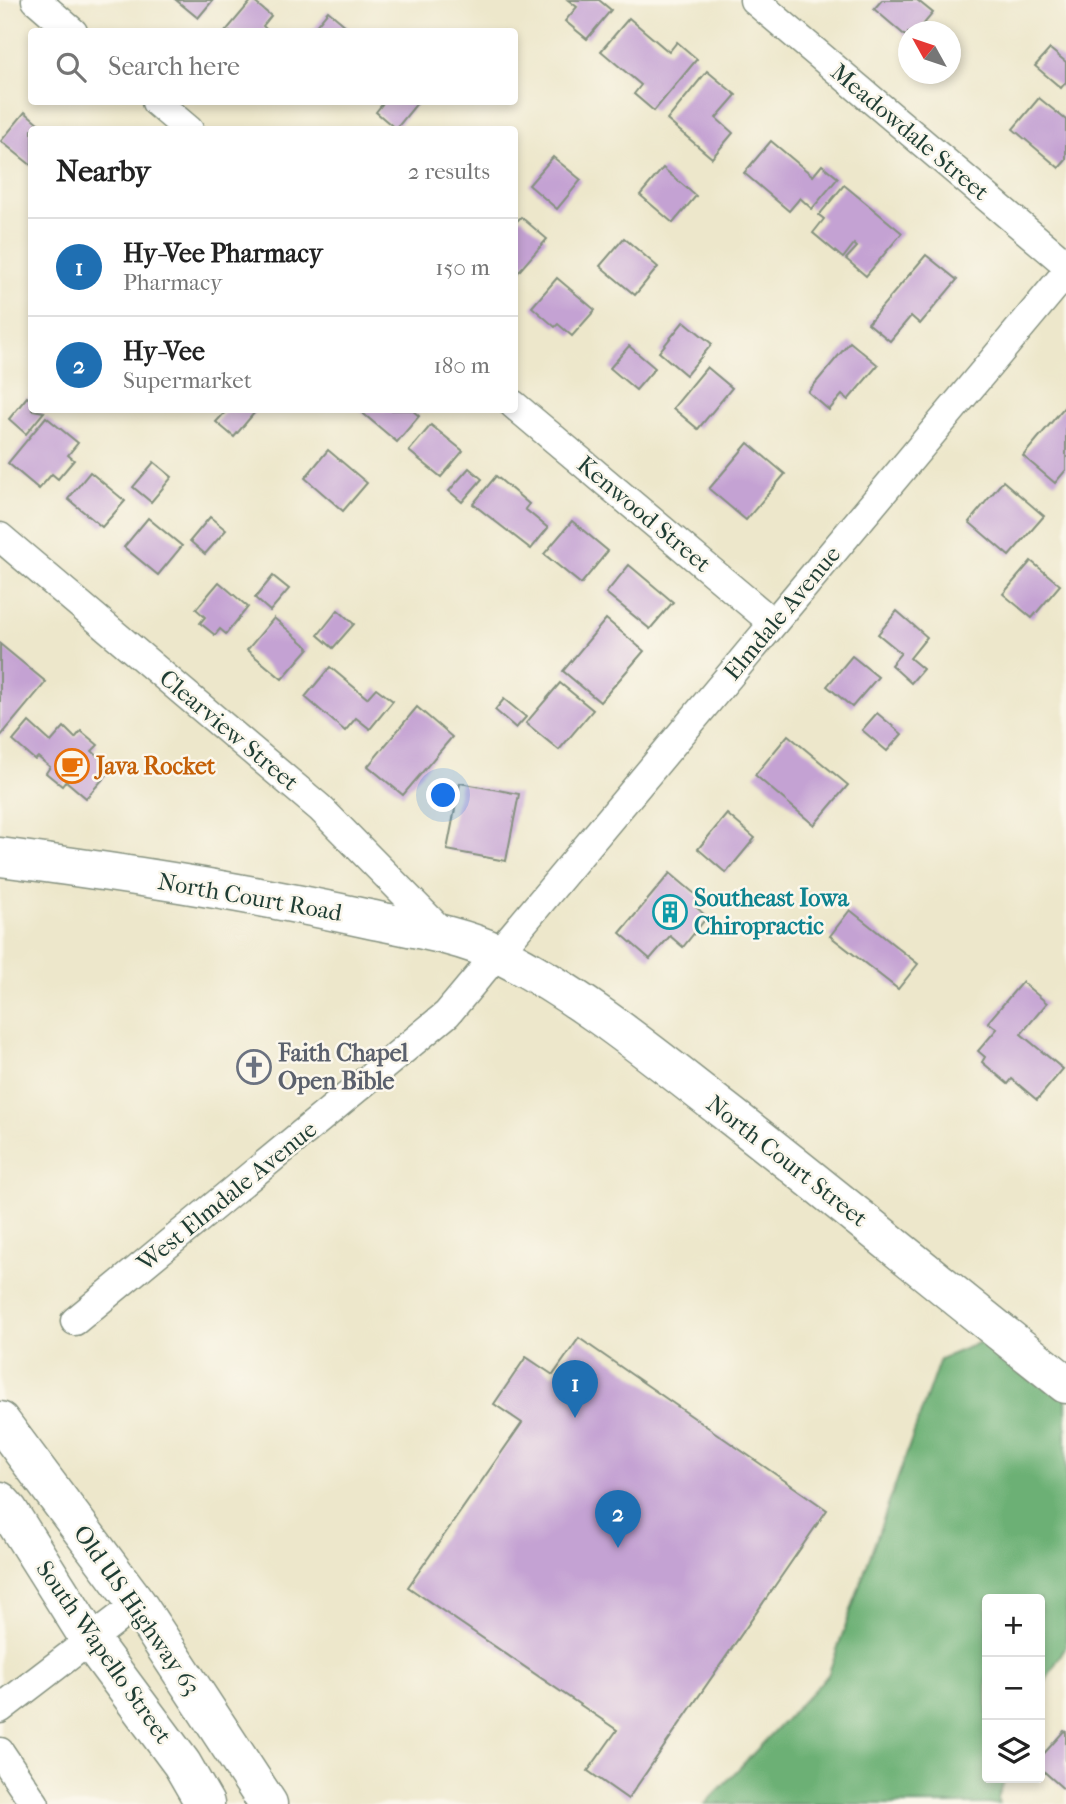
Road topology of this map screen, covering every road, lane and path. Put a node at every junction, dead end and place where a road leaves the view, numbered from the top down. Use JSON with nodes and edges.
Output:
{"nodes":[{"id":1,"x":36,"y":0,"type":"edge"},
{"id":2,"x":754,"y":0,"type":"edge"},
{"id":3,"x":68,"y":28,"type":"edge"},
{"id":4,"x":160,"y":105,"type":"edge"},
{"id":5,"x":184,"y":126,"type":"edge"},
{"id":6,"x":1066,"y":264,"type":"edge"},
{"id":7,"x":1066,"y":273,"type":"edge"},
{"id":8,"x":518,"y":408,"type":"edge"},
{"id":9,"x":0,"y":537,"type":"edge"},
{"id":10,"x":773,"y":623,"type":"junction"},
{"id":11,"x":0,"y":857,"type":"edge"},
{"id":12,"x":446,"y":936,"type":"junction"},
{"id":13,"x":497,"y":953,"type":"junction"},
{"id":14,"x":75,"y":1321,"type":"dead end"},
{"id":15,"x":1066,"y":1384,"type":"edge"},
{"id":16,"x":0,"y":1421,"type":"edge"},
{"id":17,"x":0,"y":1501,"type":"edge"},
{"id":18,"x":137,"y":1604,"type":"junction"},
{"id":19,"x":90,"y":1640,"type":"junction"},
{"id":20,"x":0,"y":1709,"type":"edge"},
{"id":21,"x":0,"y":1752,"type":"edge"},
{"id":22,"x":35,"y":1804,"type":"edge"},
{"id":23,"x":205,"y":1804,"type":"edge"},
{"id":24,"x":268,"y":1804,"type":"edge"}],
"edges":[{"from":1,"to":3,"type":"street"},
{"from":2,"to":6,"type":"street","name":"Meadowdale Street"},
{"from":4,"to":5,"type":"street"},
{"from":7,"to":10,"type":"street","name":"Elmdale Avenue"},
{"from":8,"to":10,"type":"street","name":"Kenwood Street"},
{"from":9,"to":12,"type":"street","name":"Clearview Street"},
{"from":10,"to":13,"type":"street","name":"Elmdale Avenue"},
{"from":11,"to":12,"type":"main road","name":"North Court Road"},
{"from":12,"to":13,"type":"main road","name":"North Court Road"},
{"from":13,"to":14,"type":"street","name":"West Elmdale Avenue"},
{"from":13,"to":15,"type":"main road","name":"North Court Street"},
{"from":16,"to":18,"type":"main road","name":"Old US Highway 63"},
{"from":17,"to":19,"type":"main road","name":"South Wapello Street"},
{"from":18,"to":19,"type":"street"},
{"from":18,"to":24,"type":"main road","name":"Old US Highway 63"},
{"from":19,"to":20,"type":"street"},
{"from":19,"to":23,"type":"main road","name":"South Wapello Street"},
{"from":21,"to":22,"type":"street"}]}
